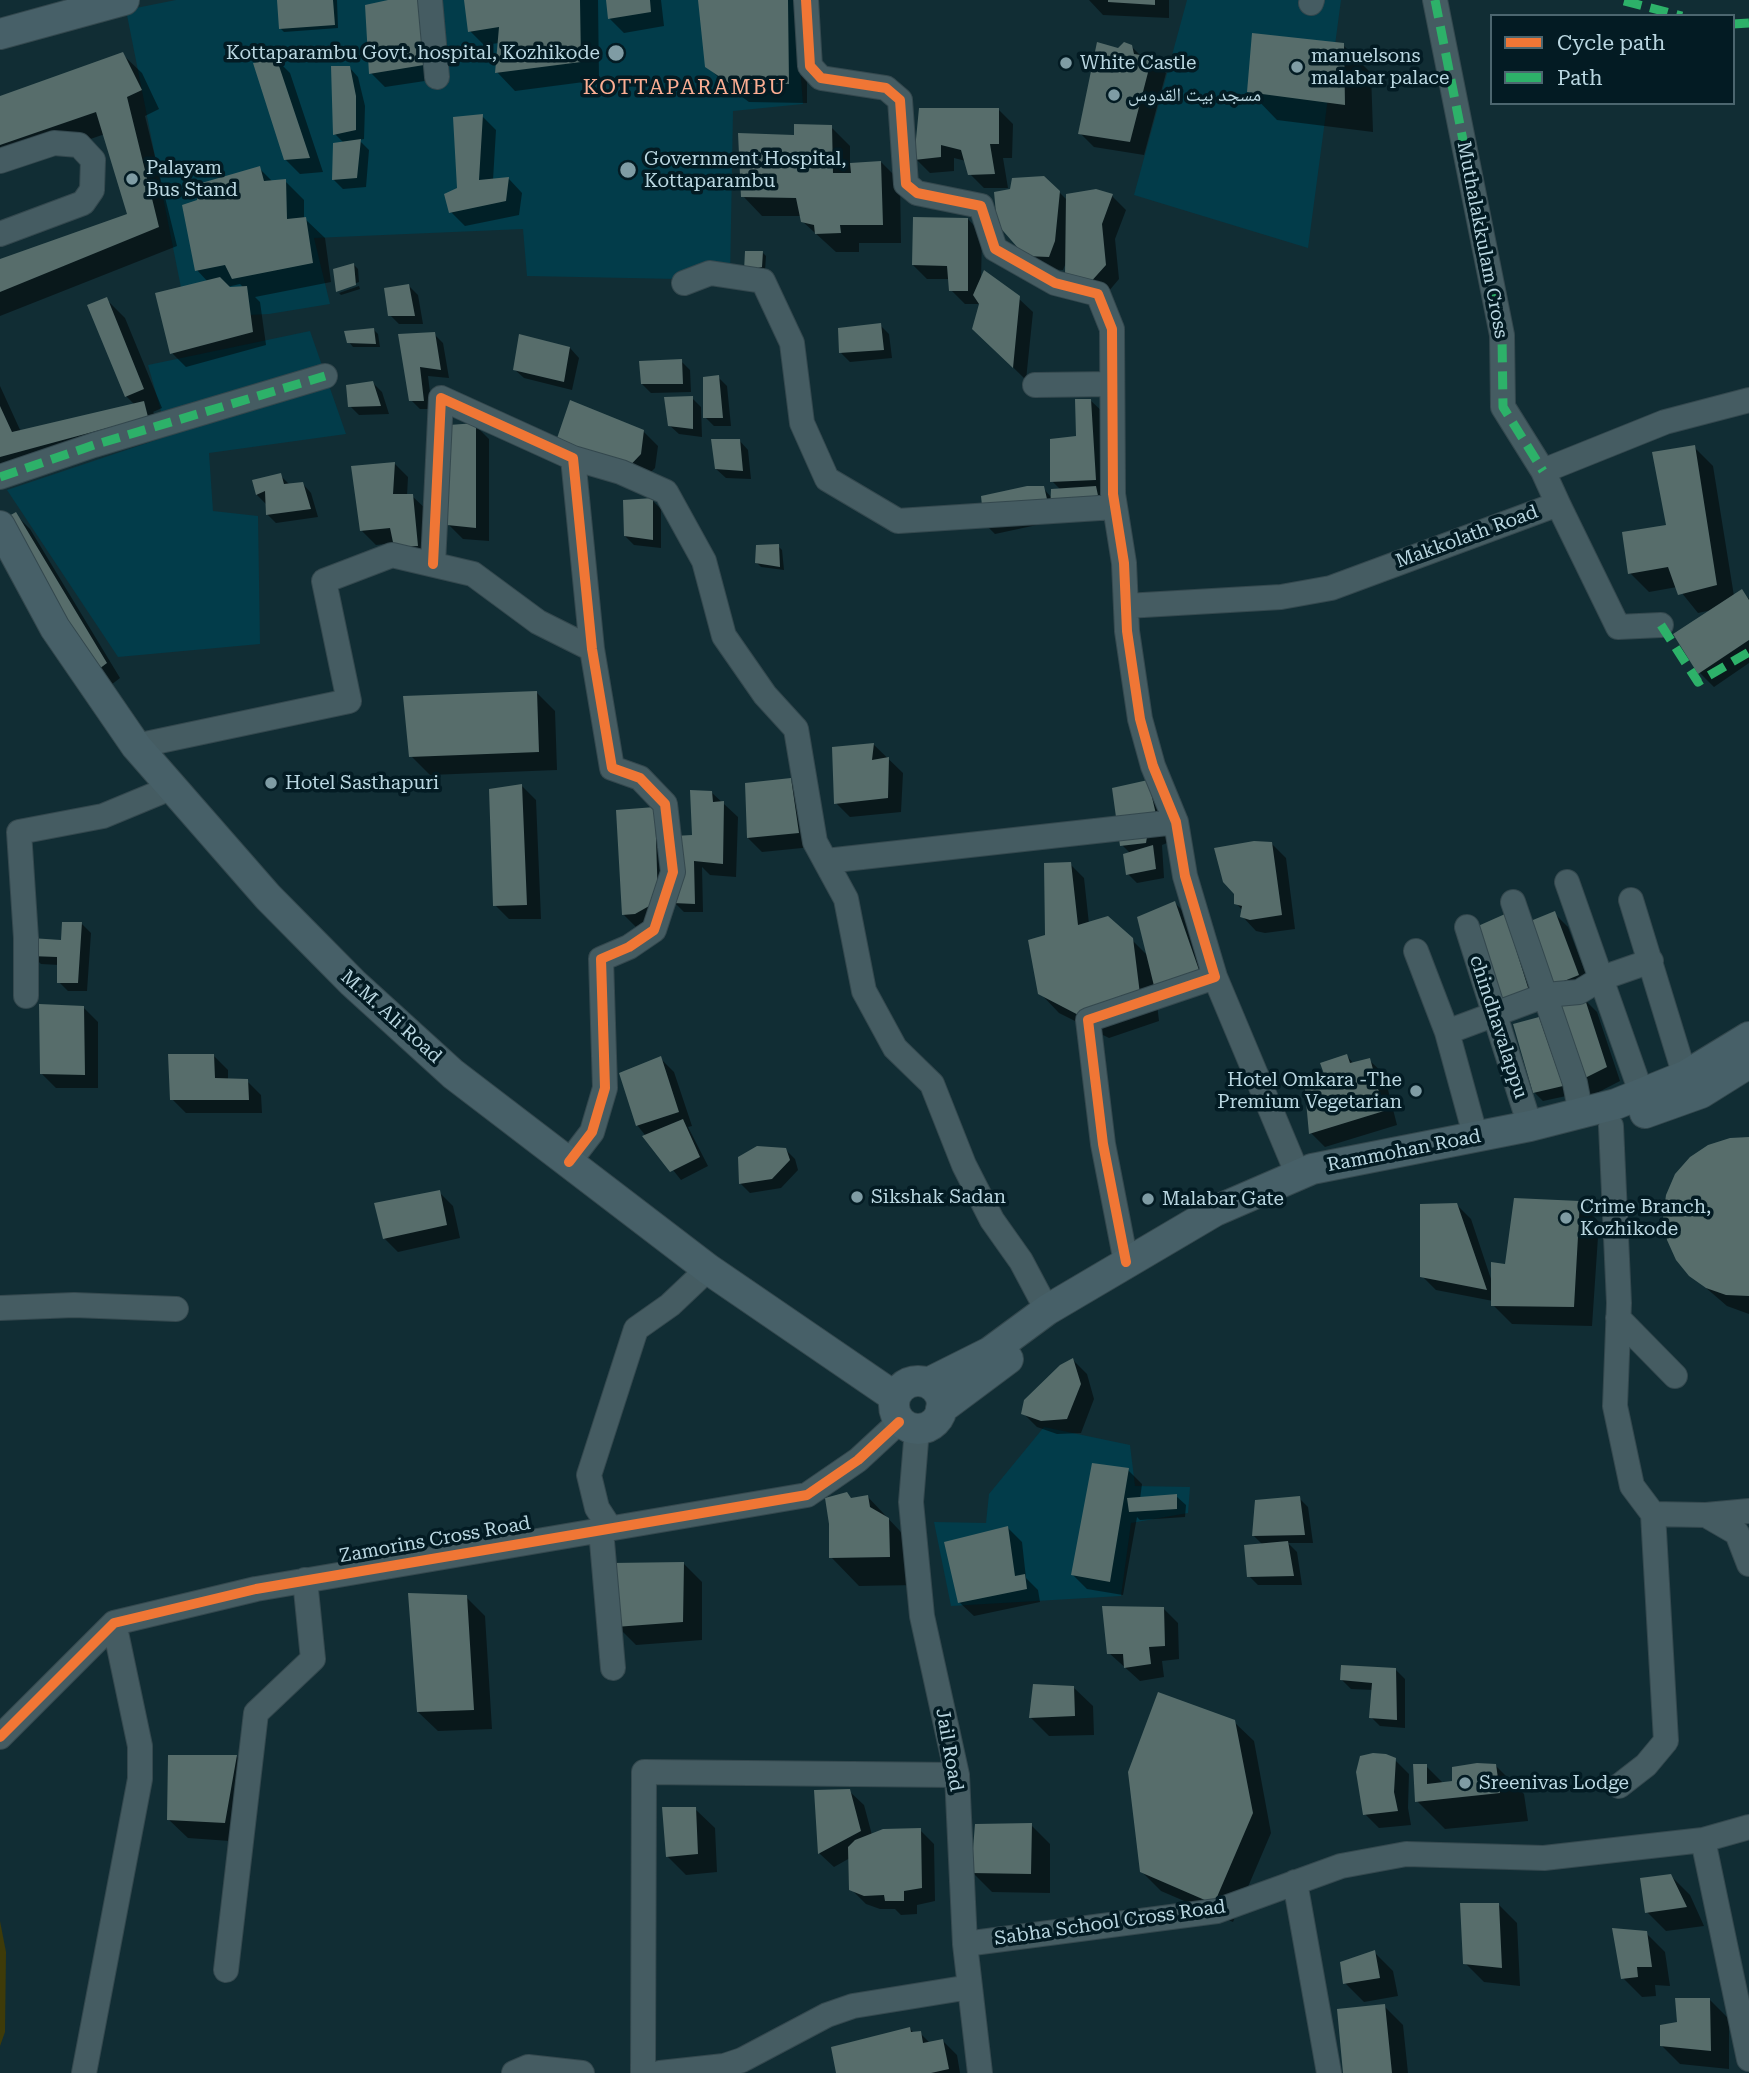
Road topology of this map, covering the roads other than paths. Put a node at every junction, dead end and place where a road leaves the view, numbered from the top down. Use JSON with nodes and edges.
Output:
{"nodes":[{"id":1,"x":50,"y":0,"type":"edge"},
{"id":2,"x":124,"y":0,"type":"edge"},
{"id":3,"x":430,"y":0,"type":"edge"},
{"id":4,"x":806,"y":0,"type":"edge"},
{"id":5,"x":1435,"y":0,"type":"edge"},
{"id":6,"x":0,"y":14,"type":"edge"},
{"id":7,"x":0,"y":34,"type":"edge"},
{"id":8,"x":437,"y":77,"type":"dead end"},
{"id":9,"x":0,"y":161,"type":"edge"},
{"id":10,"x":0,"y":234,"type":"edge"},
{"id":11,"x":684,"y":283,"type":"dead end"},
{"id":12,"x":326,"y":376,"type":"dead end"},
{"id":13,"x":1112,"y":384,"type":"junction"},
{"id":14,"x":1035,"y":385,"type":"dead end"},
{"id":15,"x":1749,"y":400,"type":"edge"},
{"id":16,"x":573,"y":458,"type":"junction"},
{"id":17,"x":1543,"y":471,"type":"junction"},
{"id":18,"x":0,"y":477,"type":"edge"},
{"id":19,"x":1558,"y":504,"type":"junction"},
{"id":20,"x":1115,"y":507,"type":"junction"},
{"id":21,"x":0,"y":526,"type":"edge"},
{"id":22,"x":433,"y":564,"type":"junction"},
{"id":23,"x":1126,"y":606,"type":"junction"},
{"id":24,"x":1661,"y":625,"type":"dead end"},
{"id":25,"x":592,"y":649,"type":"junction"},
{"id":26,"x":136,"y":746,"type":"junction"},
{"id":27,"x":173,"y":787,"type":"junction"},
{"id":28,"x":1176,"y":822,"type":"junction"},
{"id":29,"x":826,"y":861,"type":"junction"},
{"id":30,"x":1567,"y":882,"type":"dead end"},
{"id":31,"x":1631,"y":900,"type":"dead end"},
{"id":32,"x":1513,"y":902,"type":"dead end"},
{"id":33,"x":1467,"y":927,"type":"dead end"},
{"id":34,"x":1416,"y":951,"type":"dead end"},
{"id":35,"x":1651,"y":961,"type":"junction"},
{"id":36,"x":1215,"y":977,"type":"junction"},
{"id":37,"x":1602,"y":978,"type":"junction"},
{"id":38,"x":1546,"y":995,"type":"junction"},
{"id":39,"x":26,"y":996,"type":"dead end"},
{"id":40,"x":1495,"y":1014,"type":"junction"},
{"id":41,"x":1447,"y":1032,"type":"junction"},
{"id":42,"x":1749,"y":1037,"type":"edge"},
{"id":43,"x":1749,"y":1063,"type":"edge"},
{"id":44,"x":1685,"y":1076,"type":"junction"},
{"id":45,"x":1651,"y":1098,"type":"junction"},
{"id":46,"x":1581,"y":1114,"type":"junction"},
{"id":47,"x":1530,"y":1126,"type":"junction"},
{"id":48,"x":1611,"y":1126,"type":"junction"},
{"id":49,"x":1476,"y":1138,"type":"junction"},
{"id":50,"x":569,"y":1162,"type":"junction"},
{"id":51,"x":1298,"y":1175,"type":"junction"},
{"id":52,"x":1125,"y":1262,"type":"junction"},
{"id":53,"x":708,"y":1269,"type":"junction"},
{"id":54,"x":0,"y":1308,"type":"edge"},
{"id":55,"x":176,"y":1310,"type":"dead end"},
{"id":56,"x":1047,"y":1310,"type":"junction"},
{"id":57,"x":1618,"y":1318,"type":"junction"},
{"id":58,"x":1675,"y":1376,"type":"dead end"},
{"id":59,"x":928,"y":1382,"type":"junction"},
{"id":60,"x":941,"y":1409,"type":"junction"},
{"id":61,"x":904,"y":1416,"type":"junction"},
{"id":62,"x":1749,"y":1511,"type":"edge"},
{"id":63,"x":1653,"y":1514,"type":"junction"},
{"id":64,"x":1706,"y":1514,"type":"junction"},
{"id":65,"x":605,"y":1529,"type":"junction"},
{"id":66,"x":1749,"y":1564,"type":"edge"},
{"id":67,"x":305,"y":1580,"type":"junction"},
{"id":68,"x":114,"y":1623,"type":"junction"},
{"id":69,"x":613,"y":1668,"type":"dead end"},
{"id":70,"x":0,"y":1737,"type":"edge"},
{"id":71,"x":957,"y":1774,"type":"junction"},
{"id":72,"x":1619,"y":1786,"type":"dead end"},
{"id":73,"x":1749,"y":1827,"type":"edge"},
{"id":74,"x":1703,"y":1840,"type":"junction"},
{"id":75,"x":1295,"y":1882,"type":"junction"},
{"id":76,"x":965,"y":1944,"type":"junction"},
{"id":77,"x":226,"y":1970,"type":"dead end"},
{"id":78,"x":970,"y":1987,"type":"junction"},
{"id":79,"x":1746,"y":2026,"type":"edge"},
{"id":80,"x":1749,"y":2059,"type":"edge"},
{"id":81,"x":83,"y":2073,"type":"edge"},
{"id":82,"x":514,"y":2073,"type":"edge"},
{"id":83,"x":582,"y":2073,"type":"edge"},
{"id":84,"x":643,"y":2073,"type":"edge"},
{"id":85,"x":660,"y":2073,"type":"edge"},
{"id":86,"x":980,"y":2073,"type":"edge"},
{"id":87,"x":1329,"y":2073,"type":"edge"}],
"edges":[{"from":1,"to":6,"type":"main road"},
{"from":2,"to":7,"type":"main road"},
{"from":3,"to":8,"type":"street"},
{"from":4,"to":13,"type":"street"},
{"from":5,"to":17,"type":"street","name":"Muthalakkulam Cross"},
{"from":9,"to":10,"type":"street"},
{"from":11,"to":20,"type":"street"},
{"from":12,"to":18,"type":"street"},
{"from":13,"to":14,"type":"street"},
{"from":13,"to":20,"type":"street"},
{"from":15,"to":17,"type":"street"},
{"from":16,"to":22,"type":"street"},
{"from":16,"to":25,"type":"street"},
{"from":16,"to":29,"type":"street"},
{"from":17,"to":19,"type":"street","name":"Makkolath Road"},
{"from":19,"to":23,"type":"street","name":"Makkolath Road"},
{"from":19,"to":24,"type":"street"},
{"from":20,"to":23,"type":"street"},
{"from":21,"to":26,"type":"main road","name":"M.M. Ali Road"},
{"from":22,"to":25,"type":"street"},
{"from":22,"to":26,"type":"street"},
{"from":23,"to":28,"type":"street"},
{"from":25,"to":50,"type":"street"},
{"from":26,"to":27,"type":"main road","name":"M.M. Ali Road"},
{"from":27,"to":39,"type":"street"},
{"from":27,"to":50,"type":"main road","name":"M.M. Ali Road"},
{"from":28,"to":29,"type":"street"},
{"from":28,"to":36,"type":"street"},
{"from":29,"to":56,"type":"street"},
{"from":30,"to":37,"type":"street"},
{"from":31,"to":35,"type":"street"},
{"from":32,"to":38,"type":"street"},
{"from":33,"to":40,"type":"street","name":"chindhavalappu"},
{"from":34,"to":41,"type":"street"},
{"from":35,"to":37,"type":"street"},
{"from":35,"to":44,"type":"street"},
{"from":36,"to":51,"type":"street"},
{"from":36,"to":52,"type":"street"},
{"from":37,"to":38,"type":"street"},
{"from":37,"to":45,"type":"street"},
{"from":38,"to":40,"type":"street"},
{"from":38,"to":46,"type":"street"},
{"from":40,"to":41,"type":"street"},
{"from":40,"to":47,"type":"street","name":"chindhavalappu"},
{"from":41,"to":49,"type":"street"},
{"from":42,"to":44,"type":"main road","name":"Rammohan Road"},
{"from":43,"to":45,"type":"main road","name":"Rammohan Road"},
{"from":44,"to":45,"type":"main road","name":"Rammohan Road"},
{"from":45,"to":46,"type":"main road","name":"Rammohan Road"},
{"from":45,"to":48,"type":"main road","name":"Rammohan Road"},
{"from":46,"to":47,"type":"main road","name":"Rammohan Road"},
{"from":47,"to":49,"type":"main road","name":"Rammohan Road"},
{"from":48,"to":57,"type":"street"},
{"from":48,"to":60,"type":"main road","name":"Rammohan Road"},
{"from":49,"to":51,"type":"main road","name":"Rammohan Road"},
{"from":50,"to":53,"type":"main road","name":"M.M. Ali Road"},
{"from":51,"to":52,"type":"main road","name":"Rammohan Road"},
{"from":52,"to":56,"type":"main road","name":"Rammohan Road"},
{"from":53,"to":61,"type":"main road","name":"M.M. Ali Road"},
{"from":53,"to":65,"type":"street"},
{"from":54,"to":55,"type":"street"},
{"from":56,"to":59,"type":"main road","name":"Rammohan Road"},
{"from":57,"to":58,"type":"street"},
{"from":57,"to":63,"type":"street"},
{"from":59,"to":60,"type":"main road"},
{"from":59,"to":61,"type":"main road"},
{"from":60,"to":61,"type":"main road"},
{"from":61,"to":65,"type":"street","name":"Zamorins Cross Road"},
{"from":61,"to":71,"type":"street","name":"Jail Road"},
{"from":62,"to":64,"type":"street"},
{"from":63,"to":64,"type":"street"},
{"from":63,"to":72,"type":"street"},
{"from":64,"to":66,"type":"street"},
{"from":65,"to":67,"type":"street","name":"Zamorins Cross Road"},
{"from":65,"to":69,"type":"street"},
{"from":67,"to":68,"type":"street","name":"Zamorins Cross Road"},
{"from":67,"to":77,"type":"street"},
{"from":68,"to":70,"type":"street"},
{"from":68,"to":81,"type":"street"},
{"from":71,"to":76,"type":"street","name":"Jail Road"},
{"from":71,"to":84,"type":"street"},
{"from":73,"to":74,"type":"street","name":"Sabha School Cross Road"},
{"from":74,"to":75,"type":"street","name":"Sabha School Cross Road"},
{"from":74,"to":79,"type":"street"},
{"from":75,"to":76,"type":"street","name":"Sabha School Cross Road"},
{"from":75,"to":87,"type":"street"},
{"from":76,"to":78,"type":"street","name":"Jail Road"},
{"from":78,"to":85,"type":"street"},
{"from":78,"to":86,"type":"street","name":"Jail Road"},
{"from":79,"to":80,"type":"street"},
{"from":82,"to":83,"type":"street"}]}
